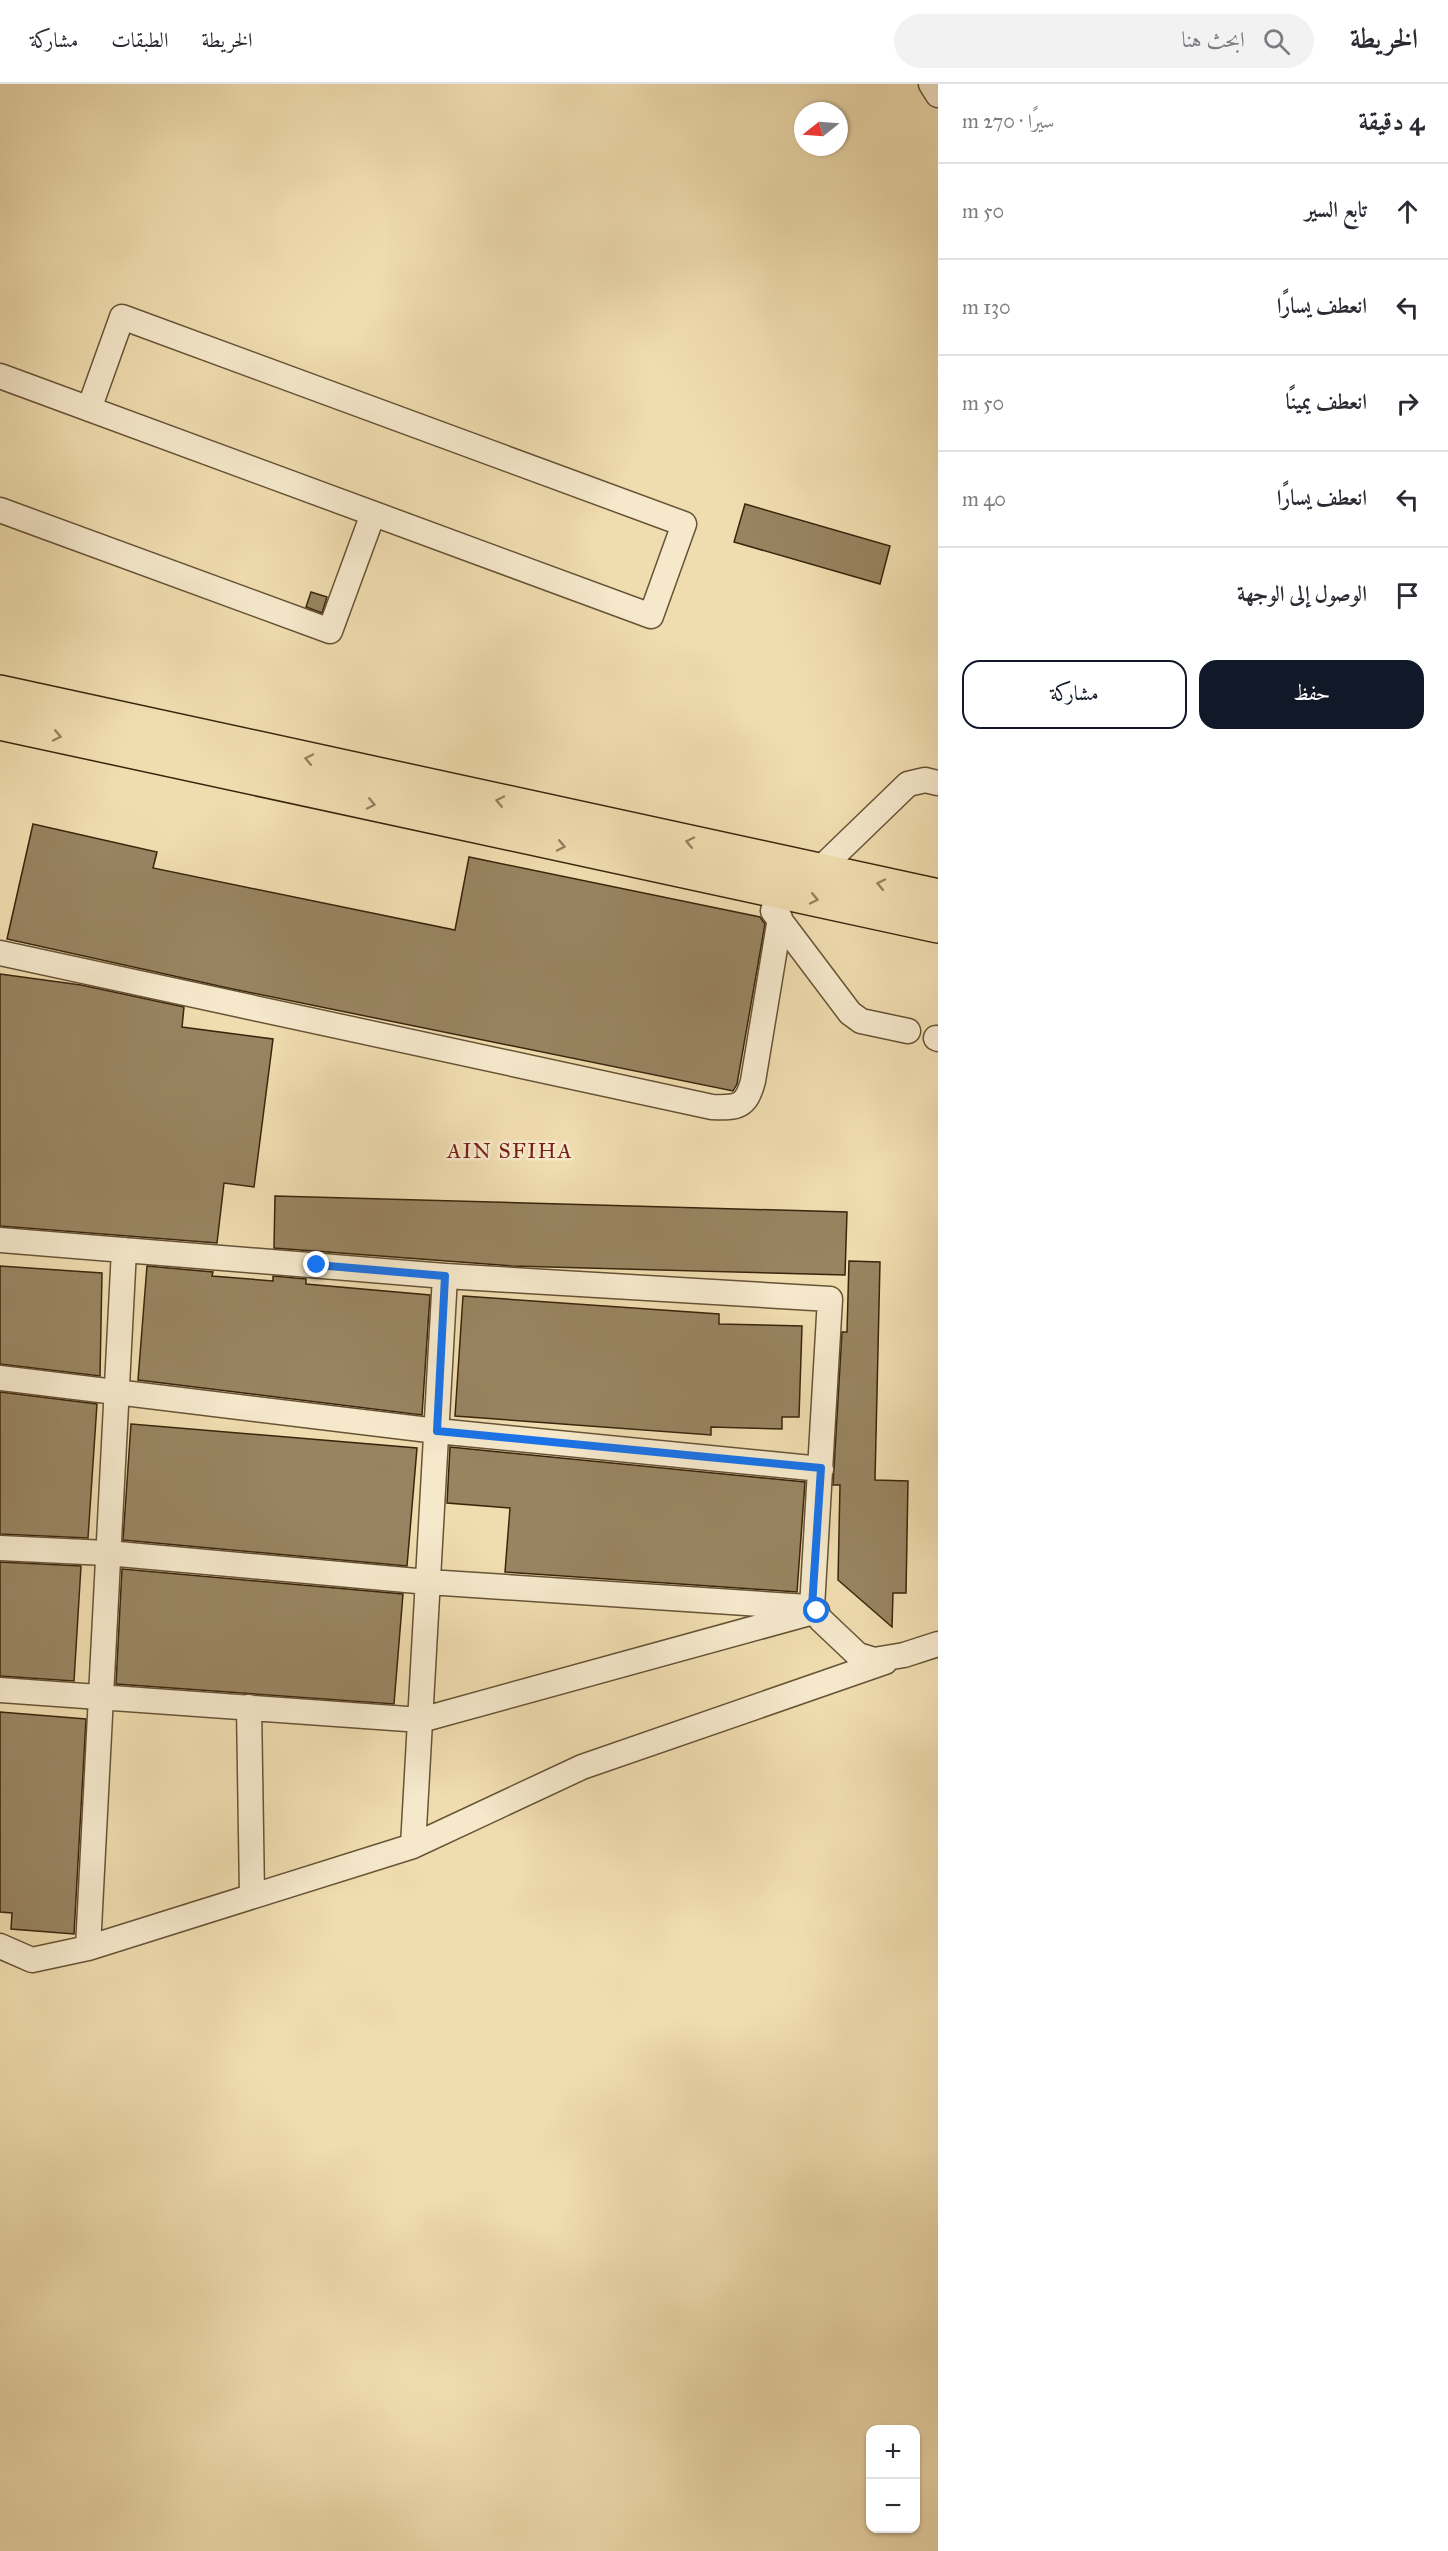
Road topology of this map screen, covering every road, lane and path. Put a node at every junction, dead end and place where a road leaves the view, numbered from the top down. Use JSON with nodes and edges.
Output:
{"nodes":[{"id":1,"x":931,"y":84,"type":"edge"},
{"id":2,"x":938,"y":95,"type":"edge"},
{"id":3,"x":0,"y":376,"type":"edge"},
{"id":4,"x":89,"y":409,"type":"junction"},
{"id":5,"x":0,"y":510,"type":"edge"},
{"id":6,"x":373,"y":514,"type":"junction"},
{"id":7,"x":0,"y":692,"type":"edge"},
{"id":8,"x":0,"y":723,"type":"edge"},
{"id":9,"x":938,"y":783,"type":"edge"},
{"id":10,"x":819,"y":870,"type":"junction"},
{"id":11,"x":744,"y":885,"type":"junction"},
{"id":12,"x":938,"y":896,"type":"edge"},
{"id":13,"x":780,"y":918,"type":"junction"},
{"id":14,"x":938,"y":926,"type":"edge"},
{"id":15,"x":0,"y":953,"type":"edge"},
{"id":16,"x":908,"y":1031,"type":"dead end"},
{"id":17,"x":0,"y":1240,"type":"edge"},
{"id":18,"x":124,"y":1250,"type":"junction"},
{"id":19,"x":445,"y":1276,"type":"junction"},
{"id":20,"x":0,"y":1378,"type":"edge"},
{"id":21,"x":117,"y":1394,"type":"junction"},
{"id":22,"x":437,"y":1431,"type":"junction"},
{"id":23,"x":821,"y":1468,"type":"junction"},
{"id":24,"x":0,"y":1548,"type":"edge"},
{"id":25,"x":107,"y":1553,"type":"junction"},
{"id":26,"x":428,"y":1582,"type":"junction"},
{"id":27,"x":815,"y":1609,"type":"junction"},
{"id":28,"x":938,"y":1644,"type":"edge"},
{"id":29,"x":904,"y":1655,"type":"junction"},
{"id":30,"x":0,"y":1690,"type":"edge"},
{"id":31,"x":100,"y":1698,"type":"junction"},
{"id":32,"x":249,"y":1707,"type":"junction"},
{"id":33,"x":421,"y":1720,"type":"junction"},
{"id":34,"x":413,"y":1846,"type":"junction"},
{"id":35,"x":252,"y":1895,"type":"junction"},
{"id":36,"x":0,"y":1946,"type":"edge"},
{"id":37,"x":88,"y":1948,"type":"junction"}],
"edges":[{"from":1,"to":2,"type":"street"},
{"from":3,"to":4,"type":"street"},
{"from":4,"to":6,"type":"street"},
{"from":4,"to":6,"type":"street"},
{"from":5,"to":6,"type":"street"},
{"from":10,"to":7,"type":"highway","one_way":true},
{"from":8,"to":11,"type":"highway","one_way":true},
{"from":9,"to":10,"type":"street"},
{"from":12,"to":10,"type":"highway","one_way":true},
{"from":11,"to":13,"type":"street"},
{"from":11,"to":14,"type":"highway","one_way":true},
{"from":13,"to":15,"type":"street"},
{"from":13,"to":16,"type":"street"},
{"from":17,"to":18,"type":"street"},
{"from":18,"to":19,"type":"street"},
{"from":18,"to":21,"type":"street"},
{"from":19,"to":22,"type":"street"},
{"from":19,"to":23,"type":"street"},
{"from":20,"to":21,"type":"street"},
{"from":21,"to":22,"type":"street"},
{"from":21,"to":25,"type":"street"},
{"from":22,"to":23,"type":"street"},
{"from":22,"to":26,"type":"street"},
{"from":23,"to":27,"type":"street"},
{"from":24,"to":25,"type":"street"},
{"from":25,"to":26,"type":"street"},
{"from":25,"to":31,"type":"street"},
{"from":26,"to":27,"type":"street"},
{"from":26,"to":33,"type":"street"},
{"from":27,"to":29,"type":"street"},
{"from":27,"to":33,"type":"street"},
{"from":28,"to":29,"type":"street"},
{"from":29,"to":34,"type":"street"},
{"from":30,"to":31,"type":"street"},
{"from":31,"to":32,"type":"street"},
{"from":31,"to":37,"type":"street"},
{"from":32,"to":33,"type":"street"},
{"from":32,"to":35,"type":"street"},
{"from":33,"to":34,"type":"street"},
{"from":34,"to":35,"type":"street"},
{"from":35,"to":37,"type":"street"},
{"from":36,"to":37,"type":"street"}]}
